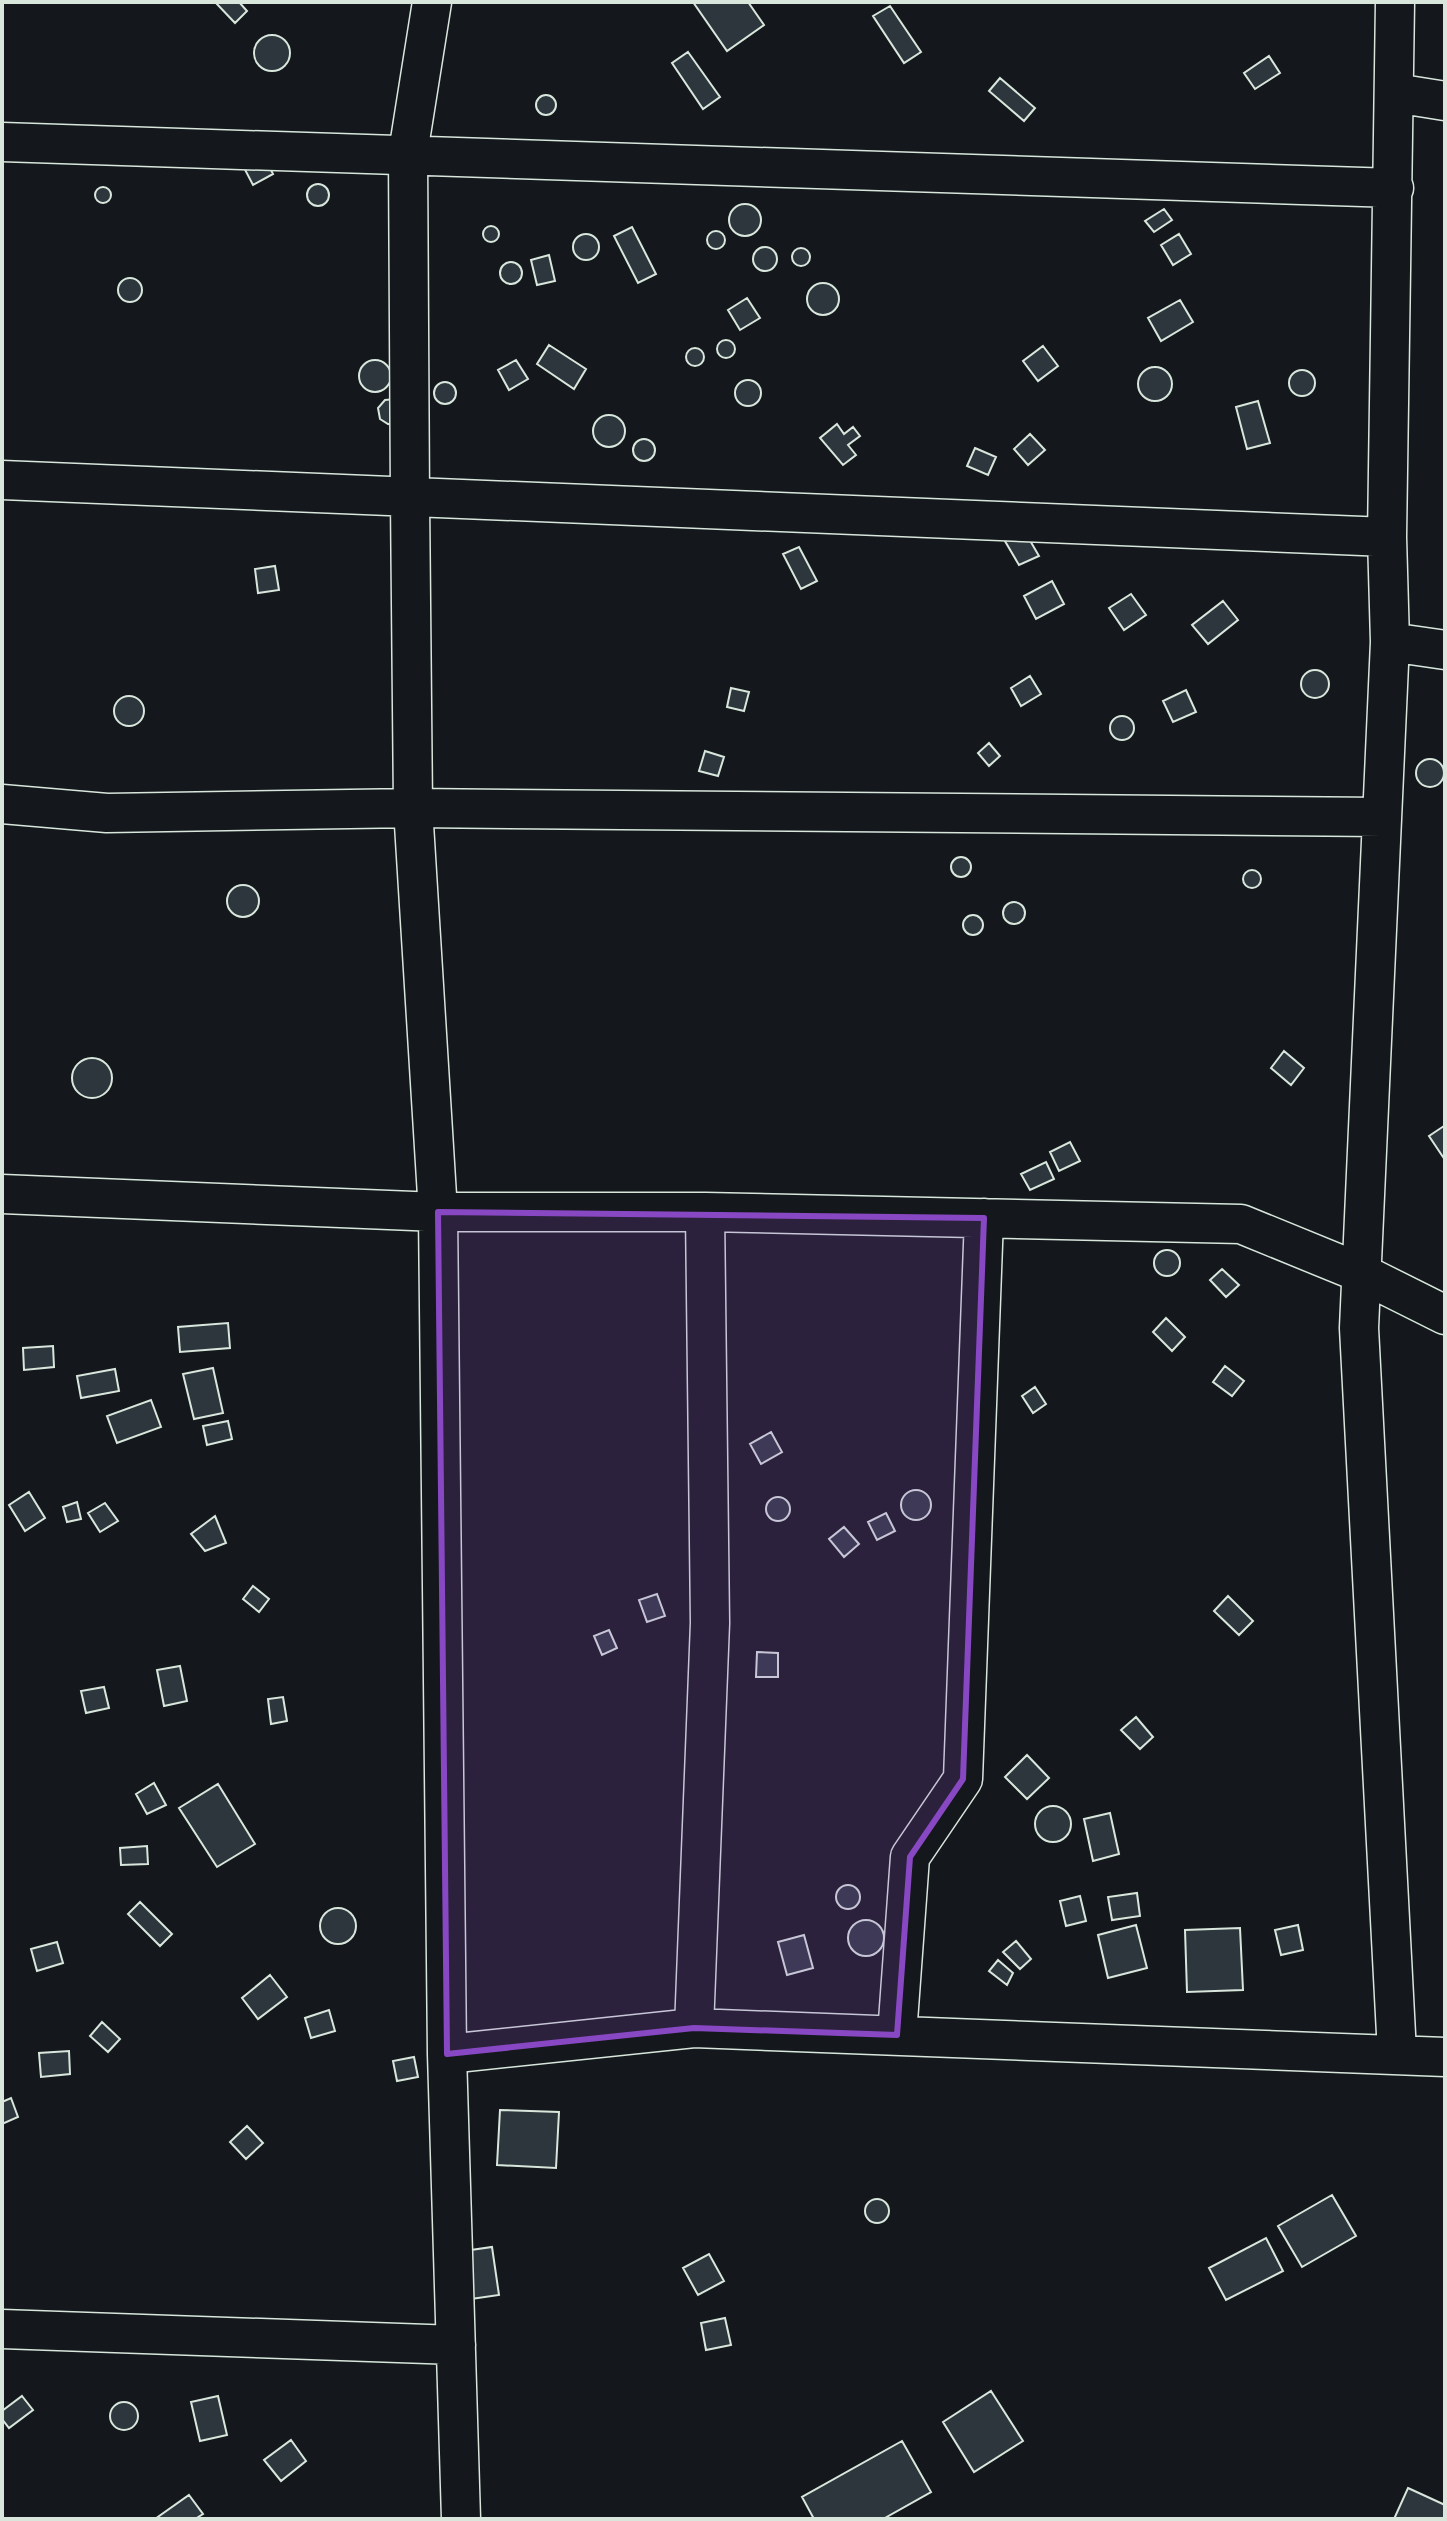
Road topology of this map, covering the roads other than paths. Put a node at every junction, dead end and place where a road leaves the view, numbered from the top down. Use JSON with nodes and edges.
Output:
{"nodes":[{"id":1,"x":432,"y":2,"type":"edge"},
{"id":2,"x":1395,"y":2,"type":"edge"},
{"id":3,"x":1395,"y":93,"type":"junction"},
{"id":4,"x":1445,"y":101,"type":"edge"},
{"id":5,"x":2,"y":142,"type":"edge"},
{"id":6,"x":408,"y":153,"type":"junction"},
{"id":7,"x":1394,"y":188,"type":"junction"},
{"id":8,"x":2,"y":480,"type":"edge"},
{"id":9,"x":410,"y":500,"type":"junction"},
{"id":10,"x":1387,"y":537,"type":"junction"},
{"id":11,"x":1390,"y":642,"type":"junction"},
{"id":12,"x":1445,"y":650,"type":"edge"},
{"id":13,"x":2,"y":804,"type":"edge"},
{"id":14,"x":413,"y":808,"type":"junction"},
{"id":15,"x":1382,"y":817,"type":"junction"},
{"id":16,"x":2,"y":1194,"type":"edge"},
{"id":17,"x":438,"y":1212,"type":"junction"},
{"id":18,"x":705,"y":1212,"type":"junction"},
{"id":19,"x":984,"y":1218,"type":"junction"},
{"id":20,"x":1361,"y":1273,"type":"junction"},
{"id":21,"x":1445,"y":1315,"type":"edge"},
{"id":22,"x":694,"y":2028,"type":"junction"},
{"id":23,"x":897,"y":2035,"type":"junction"},
{"id":24,"x":1397,"y":2053,"type":"junction"},
{"id":25,"x":447,"y":2054,"type":"junction"},
{"id":26,"x":1445,"y":2057,"type":"edge"},
{"id":27,"x":2,"y":2329,"type":"edge"},
{"id":28,"x":456,"y":2345,"type":"junction"},
{"id":29,"x":461,"y":2519,"type":"edge"}],
"edges":[{"from":1,"to":6,"type":"street"},
{"from":2,"to":3,"type":"street"},
{"from":3,"to":4,"type":"street"},
{"from":3,"to":7,"type":"street"},
{"from":5,"to":6,"type":"street"},
{"from":6,"to":7,"type":"street"},
{"from":6,"to":9,"type":"street"},
{"from":7,"to":10,"type":"street"},
{"from":8,"to":9,"type":"street"},
{"from":9,"to":10,"type":"street"},
{"from":9,"to":14,"type":"street"},
{"from":10,"to":11,"type":"street"},
{"from":11,"to":12,"type":"street"},
{"from":11,"to":15,"type":"street"},
{"from":13,"to":14,"type":"street"},
{"from":14,"to":15,"type":"street"},
{"from":14,"to":17,"type":"street"},
{"from":15,"to":20,"type":"street"},
{"from":16,"to":17,"type":"street"},
{"from":17,"to":18,"type":"street"},
{"from":17,"to":25,"type":"street"},
{"from":18,"to":19,"type":"street"},
{"from":18,"to":22,"type":"street"},
{"from":19,"to":20,"type":"street"},
{"from":19,"to":23,"type":"street"},
{"from":20,"to":21,"type":"street"},
{"from":20,"to":24,"type":"street"},
{"from":22,"to":23,"type":"street"},
{"from":22,"to":25,"type":"street"},
{"from":23,"to":24,"type":"street"},
{"from":24,"to":26,"type":"street"},
{"from":25,"to":28,"type":"street"},
{"from":27,"to":28,"type":"street"},
{"from":28,"to":29,"type":"street"}]}
